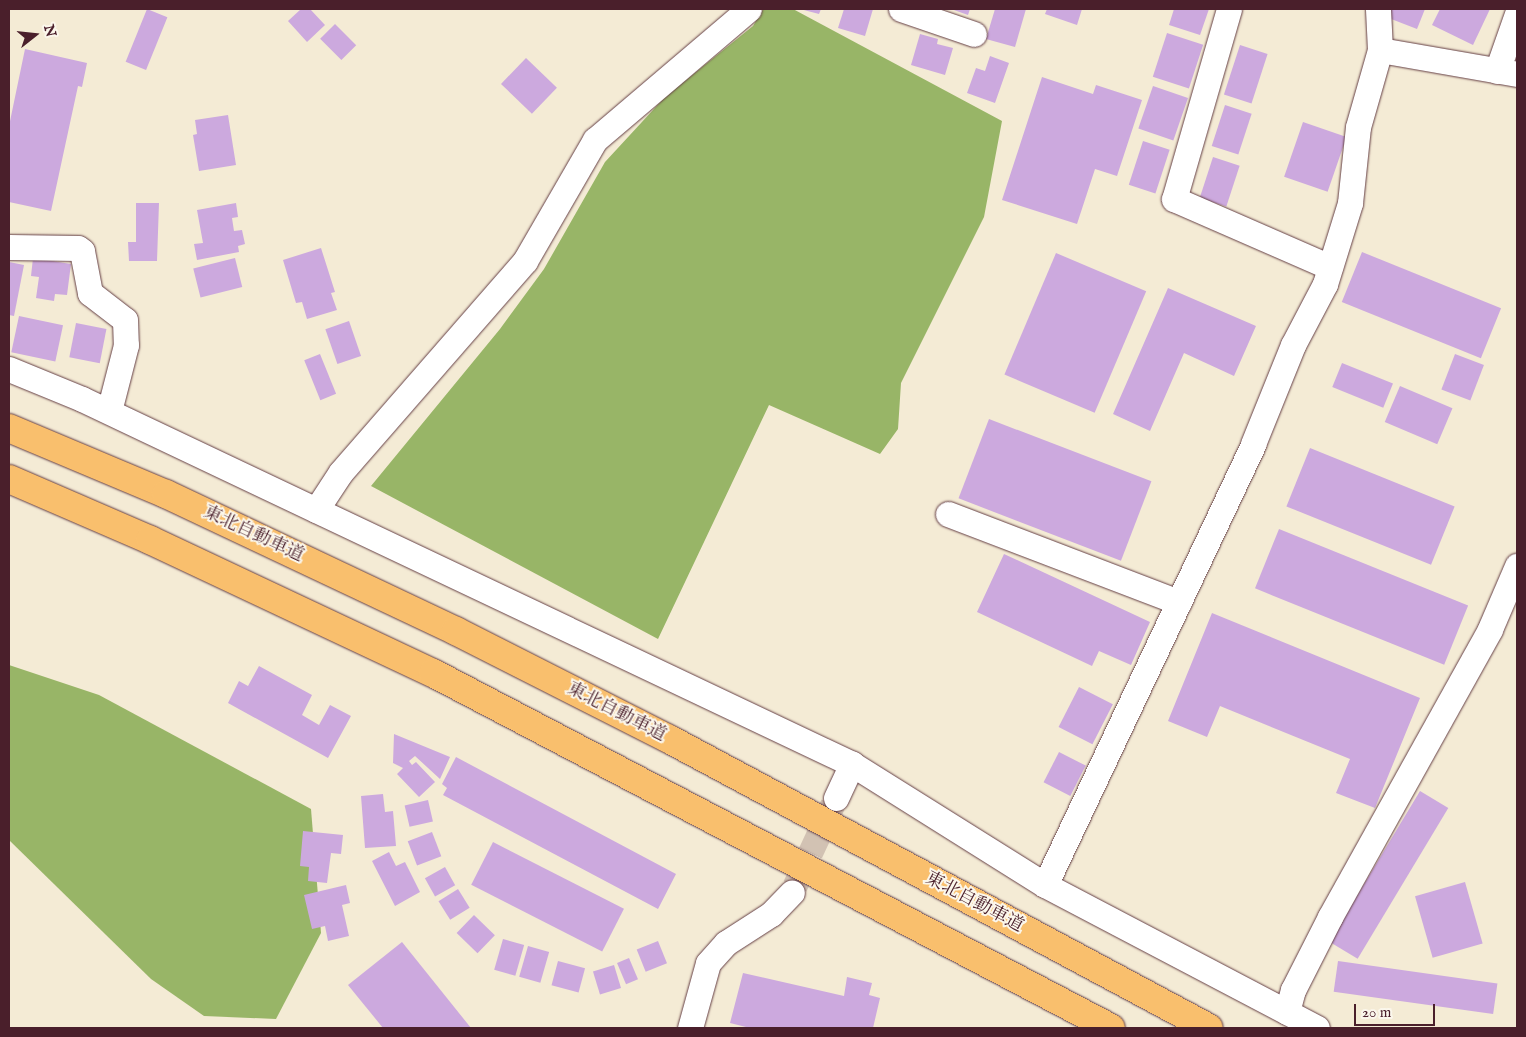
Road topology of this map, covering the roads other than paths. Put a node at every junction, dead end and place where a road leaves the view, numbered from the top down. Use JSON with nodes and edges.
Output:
{"nodes":[{"id":1,"x":749,"y":9,"type":"edge"},
{"id":2,"x":901,"y":9,"type":"edge"},
{"id":3,"x":1229,"y":9,"type":"edge"},
{"id":4,"x":1378,"y":9,"type":"edge"},
{"id":5,"x":1517,"y":14,"type":"edge"},
{"id":6,"x":974,"y":34,"type":"dead end"},
{"id":7,"x":1380,"y":50,"type":"junction"},
{"id":8,"x":1507,"y":73,"type":"edge"},
{"id":9,"x":9,"y":247,"type":"edge"},
{"id":10,"x":1330,"y":267,"type":"junction"},
{"id":11,"x":9,"y":369,"type":"edge"},
{"id":12,"x":109,"y":411,"type":"junction"},
{"id":13,"x":9,"y":428,"type":"edge"},
{"id":14,"x":9,"y":479,"type":"edge"},
{"id":15,"x":316,"y":510,"type":"junction"},
{"id":16,"x":948,"y":514,"type":"dead end"},
{"id":17,"x":1517,"y":566,"type":"edge"},
{"id":18,"x":1179,"y":602,"type":"junction"},
{"id":19,"x":852,"y":764,"type":"junction"},
{"id":20,"x":836,"y":798,"type":"tunnel mouth"},
{"id":21,"x":1045,"y":885,"type":"junction"},
{"id":22,"x":792,"y":892,"type":"tunnel mouth"},
{"id":23,"x":1287,"y":1012,"type":"junction"},
{"id":24,"x":690,"y":1028,"type":"edge"},
{"id":25,"x":1111,"y":1028,"type":"edge"},
{"id":26,"x":1209,"y":1028,"type":"edge"},
{"id":27,"x":1317,"y":1028,"type":"edge"}],
"edges":[{"from":1,"to":15,"type":"street"},
{"from":2,"to":6,"type":"street"},
{"from":3,"to":10,"type":"street"},
{"from":4,"to":7,"type":"street"},
{"from":5,"to":8,"type":"street"},
{"from":7,"to":8,"type":"street"},
{"from":7,"to":10,"type":"street"},
{"from":9,"to":12,"type":"street"},
{"from":10,"to":18,"type":"street"},
{"from":11,"to":12,"type":"street"},
{"from":12,"to":15,"type":"street"},
{"from":13,"to":26,"type":"highway","name":"東北自動車道"},
{"from":14,"to":25,"type":"highway"},
{"from":15,"to":19,"type":"street"},
{"from":16,"to":18,"type":"street"},
{"from":17,"to":23,"type":"street"},
{"from":18,"to":21,"type":"street"},
{"from":19,"to":20,"type":"street"},
{"from":19,"to":21,"type":"street"},
{"from":21,"to":23,"type":"street"},
{"from":22,"to":24,"type":"street"},
{"from":23,"to":27,"type":"street"}]}
